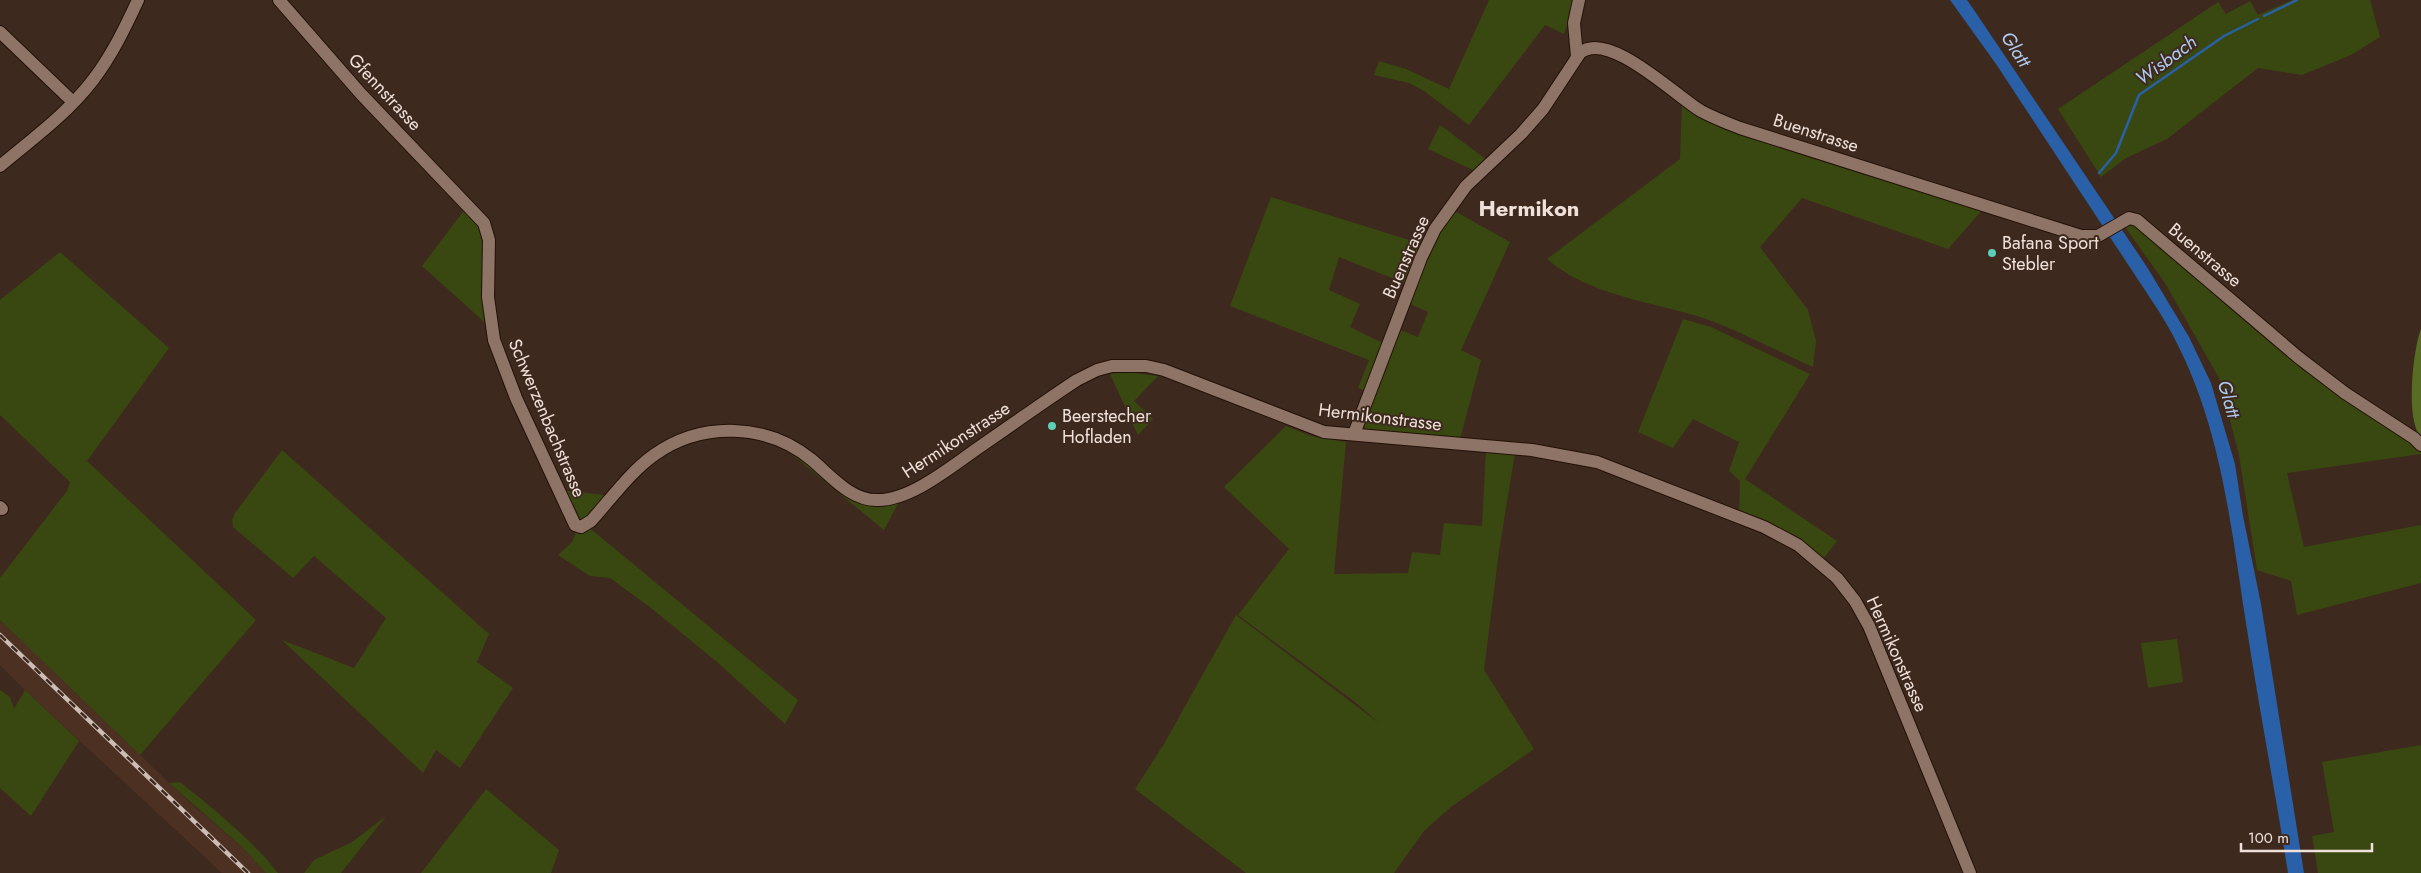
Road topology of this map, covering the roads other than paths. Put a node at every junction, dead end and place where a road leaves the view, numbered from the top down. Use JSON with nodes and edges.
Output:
{"nodes":[{"id":1,"x":138,"y":0,"type":"edge"},
{"id":2,"x":278,"y":0,"type":"edge"},
{"id":3,"x":1579,"y":0,"type":"edge"},
{"id":4,"x":0,"y":32,"type":"edge"},
{"id":5,"x":1577,"y":57,"type":"junction"},
{"id":6,"x":73,"y":102,"type":"junction"},
{"id":7,"x":0,"y":166,"type":"edge"},
{"id":8,"x":468,"y":205,"type":"joint"},
{"id":9,"x":1354,"y":434,"type":"junction"},
{"id":10,"x":2421,"y":445,"type":"edge"},
{"id":11,"x":578,"y":527,"type":"joint"},
{"id":12,"x":1970,"y":873,"type":"edge"}],
"edges":[{"from":1,"to":6,"type":"street"},
{"from":2,"to":8,"type":"street","name":"Gfennstrasse"},
{"from":3,"to":5,"type":"street"},
{"from":4,"to":6,"type":"street"},
{"from":5,"to":9,"type":"street","name":"Buenstrasse"},
{"from":5,"to":10,"type":"street","name":"Buenstrasse"},
{"from":6,"to":7,"type":"street"},
{"from":8,"to":11,"type":"street","name":"Schwerzenbachstrasse"},
{"from":9,"to":11,"type":"street","name":"Hermikonstrasse"},
{"from":9,"to":12,"type":"street","name":"Hermikonstrasse"}]}
